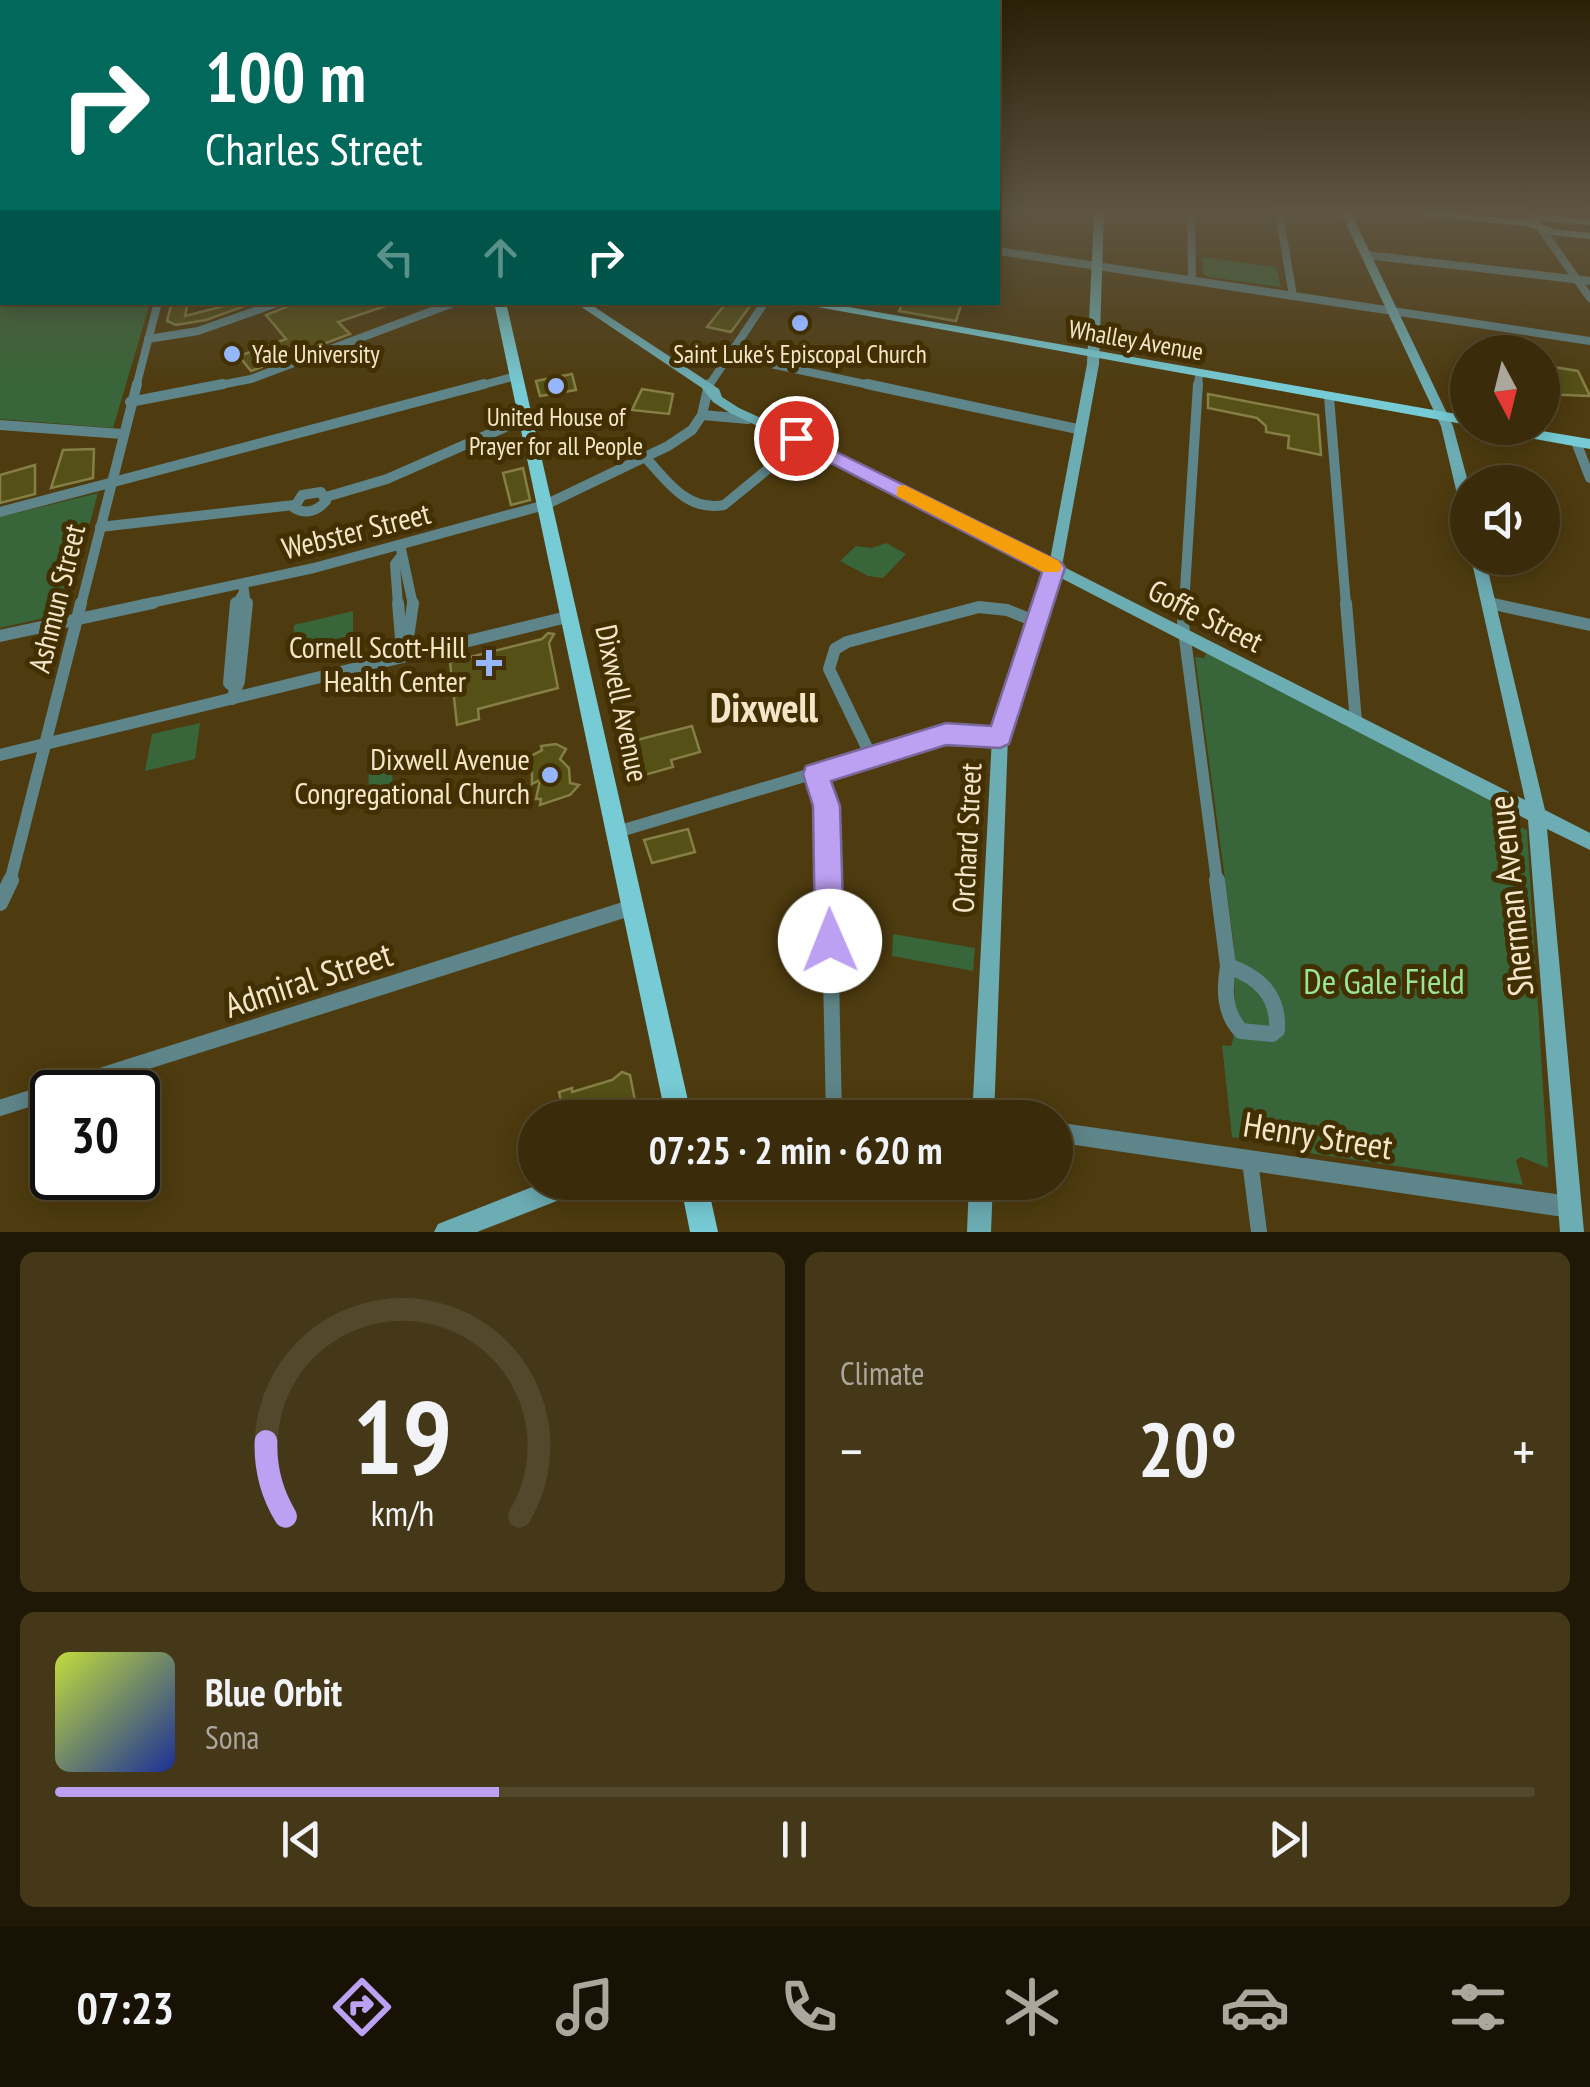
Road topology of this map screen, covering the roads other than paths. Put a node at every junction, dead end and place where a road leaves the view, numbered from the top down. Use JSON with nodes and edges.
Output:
{"nodes":[{"id":1,"x":1097,"y":270,"type":"edge"},
{"id":2,"x":1127,"y":270,"type":"edge"},
{"id":3,"x":1192,"y":270,"type":"edge"},
{"id":4,"x":1288,"y":270,"type":"edge"},
{"id":5,"x":1373,"y":270,"type":"edge"},
{"id":6,"x":1497,"y":270,"type":"edge"},
{"id":7,"x":1570,"y":270,"type":"edge"},
{"id":8,"x":1192,"y":280,"type":"junction"},
{"id":9,"x":1577,"y":280,"type":"junction"},
{"id":10,"x":1590,"y":282,"type":"edge"},
{"id":11,"x":1292,"y":296,"type":"junction"},
{"id":12,"x":1590,"y":298,"type":"edge"},
{"id":13,"x":157,"y":305,"type":"edge"},
{"id":14,"x":271,"y":305,"type":"edge"},
{"id":15,"x":448,"y":305,"type":"edge"},
{"id":16,"x":501,"y":305,"type":"edge"},
{"id":17,"x":584,"y":305,"type":"edge"},
{"id":18,"x":763,"y":305,"type":"edge"},
{"id":19,"x":813,"y":305,"type":"edge"},
{"id":20,"x":1392,"y":311,"type":"junction"},
{"id":21,"x":148,"y":339,"type":"junction"},
{"id":22,"x":1590,"y":341,"type":"edge"},
{"id":23,"x":728,"y":355,"type":"junction"},
{"id":24,"x":1092,"y":355,"type":"junction"},
{"id":25,"x":1199,"y":374,"type":"junction"},
{"id":26,"x":516,"y":376,"type":"junction"},
{"id":27,"x":707,"y":389,"type":"junction"},
{"id":28,"x":1330,"y":397,"type":"junction"},
{"id":29,"x":130,"y":402,"type":"junction"},
{"id":30,"x":702,"y":416,"type":"junction"},
{"id":31,"x":1443,"y":416,"type":"junction"},
{"id":32,"x":1450,"y":417,"type":"edge"},
{"id":33,"x":526,"y":418,"type":"junction"},
{"id":34,"x":748,"y":418,"type":"junction"},
{"id":35,"x":0,"y":425,"type":"edge"},
{"id":36,"x":1082,"y":430,"type":"junction"},
{"id":37,"x":122,"y":434,"type":"junction"},
{"id":38,"x":800,"y":440,"type":"junction"},
{"id":39,"x":1583,"y":443,"type":"edge"},
{"id":40,"x":645,"y":457,"type":"junction"},
{"id":41,"x":1456,"y":465,"type":"edge"},
{"id":42,"x":1590,"y":478,"type":"edge"},
{"id":43,"x":109,"y":486,"type":"junction"},
{"id":44,"x":326,"y":497,"type":"junction"},
{"id":45,"x":294,"y":505,"type":"junction"},
{"id":46,"x":544,"y":505,"type":"junction"},
{"id":47,"x":0,"y":512,"type":"edge"},
{"id":48,"x":100,"y":527,"type":"junction"},
{"id":49,"x":401,"y":550,"type":"junction"},
{"id":50,"x":1054,"y":568,"type":"junction"},
{"id":51,"x":1482,"y":575,"type":"edge"},
{"id":52,"x":243,"y":589,"type":"junction"},
{"id":53,"x":1489,"y":603,"type":"junction"},
{"id":54,"x":572,"y":616,"type":"junction"},
{"id":55,"x":76,"y":619,"type":"junction"},
{"id":56,"x":1036,"y":622,"type":"junction"},
{"id":57,"x":1590,"y":625,"type":"edge"},
{"id":58,"x":1184,"y":635,"type":"junction"},
{"id":59,"x":0,"y":636,"type":"edge"},
{"id":60,"x":408,"y":650,"type":"junction"},
{"id":61,"x":233,"y":693,"type":"junction"},
{"id":62,"x":1356,"y":722,"type":"junction"},
{"id":63,"x":1000,"y":737,"type":"junction"},
{"id":64,"x":44,"y":744,"type":"junction"},
{"id":65,"x":0,"y":755,"type":"edge"},
{"id":66,"x":871,"y":756,"type":"junction"},
{"id":67,"x":816,"y":774,"type":"junction"},
{"id":68,"x":1538,"y":816,"type":"junction"},
{"id":69,"x":617,"y":832,"type":"junction"},
{"id":70,"x":1590,"y":842,"type":"edge"},
{"id":71,"x":0,"y":903,"type":"edge"},
{"id":72,"x":633,"y":907,"type":"junction"},
{"id":73,"x":1228,"y":966,"type":"junction"},
{"id":74,"x":675,"y":1100,"type":"edge"},
{"id":75,"x":834,"y":1100,"type":"edge"},
{"id":76,"x":985,"y":1100,"type":"edge"},
{"id":77,"x":0,"y":1108,"type":"edge"},
{"id":78,"x":1073,"y":1135,"type":"edge"},
{"id":79,"x":1250,"y":1161,"type":"junction"},
{"id":80,"x":530,"y":1200,"type":"edge"},
{"id":81,"x":698,"y":1200,"type":"edge"},
{"id":82,"x":980,"y":1200,"type":"edge"},
{"id":83,"x":1570,"y":1207,"type":"junction"},
{"id":84,"x":446,"y":1232,"type":"edge"},
{"id":85,"x":704,"y":1232,"type":"edge"},
{"id":86,"x":978,"y":1232,"type":"edge"},
{"id":87,"x":1259,"y":1232,"type":"edge"},
{"id":88,"x":1572,"y":1232,"type":"edge"}],
"edges":[{"from":1,"to":24,"type":"main road","name":"Orchard Street"},
{"from":2,"to":8,"type":"street"},
{"from":3,"to":8,"type":"street"},
{"from":4,"to":11,"type":"street"},
{"from":5,"to":20,"type":"main road"},
{"from":6,"to":9,"type":"street"},
{"from":7,"to":9,"type":"street"},
{"from":8,"to":11,"type":"street"},
{"from":9,"to":10,"type":"street"},
{"from":9,"to":12,"type":"street"},
{"from":11,"to":20,"type":"street"},
{"from":13,"to":21,"type":"street","name":"Ashmun Street"},
{"from":14,"to":21,"type":"street"},
{"from":15,"to":29,"type":"street"},
{"from":16,"to":26,"type":"main road","name":"Dixwell Avenue"},
{"from":17,"to":27,"type":"main road","name":"Goffe Street"},
{"from":18,"to":23,"type":"street"},
{"from":19,"to":24,"type":"main road","name":"Whalley Avenue"},
{"from":20,"to":22,"type":"street"},
{"from":20,"to":31,"type":"main road"},
{"from":21,"to":29,"type":"street","name":"Ashmun Street"},
{"from":23,"to":27,"type":"street"},
{"from":23,"to":36,"type":"street"},
{"from":24,"to":25,"type":"main road","name":"Whalley Avenue"},
{"from":24,"to":36,"type":"main road","name":"Orchard Street"},
{"from":25,"to":28,"type":"main road","name":"Whalley Avenue"},
{"from":25,"to":58,"type":"street"},
{"from":26,"to":33,"type":"main road","name":"Dixwell Avenue"},
{"from":26,"to":43,"type":"street"},
{"from":27,"to":30,"type":"street"},
{"from":27,"to":34,"type":"main road","name":"Goffe Street"},
{"from":27,"to":38,"type":"main road","name":"Goffe Street"},
{"from":28,"to":31,"type":"main road","name":"Whalley Avenue"},
{"from":28,"to":62,"type":"street"},
{"from":29,"to":37,"type":"street","name":"Ashmun Street"},
{"from":30,"to":34,"type":"street"},
{"from":30,"to":40,"type":"street","name":"Webster Street"},
{"from":31,"to":32,"type":"main road","name":"Whalley Avenue"},
{"from":31,"to":41,"type":"main road"},
{"from":33,"to":44,"type":"street"},
{"from":33,"to":46,"type":"main road","name":"Dixwell Avenue"},
{"from":34,"to":38,"type":"main road","name":"Goffe Street"},
{"from":35,"to":37,"type":"street"},
{"from":36,"to":50,"type":"main road","name":"Orchard Street"},
{"from":37,"to":43,"type":"street","name":"Ashmun Street"},
{"from":38,"to":40,"type":"street"},
{"from":38,"to":50,"type":"main road","name":"Goffe Street"},
{"from":39,"to":42,"type":"street"},
{"from":40,"to":46,"type":"street","name":"Webster Street"},
{"from":43,"to":47,"type":"street"},
{"from":43,"to":48,"type":"street","name":"Ashmun Street"},
{"from":44,"to":45,"type":"street"},
{"from":44,"to":45,"type":"street"},
{"from":45,"to":48,"type":"street"},
{"from":46,"to":49,"type":"street","name":"Webster Street"},
{"from":46,"to":54,"type":"main road","name":"Dixwell Avenue"},
{"from":48,"to":55,"type":"street","name":"Ashmun Street"},
{"from":49,"to":52,"type":"street","name":"Webster Street"},
{"from":49,"to":60,"type":"street"},
{"from":50,"to":56,"type":"main road","name":"Orchard Street"},
{"from":50,"to":58,"type":"main road","name":"Goffe Street"},
{"from":51,"to":53,"type":"main road","name":"Sherman Avenue"},
{"from":52,"to":55,"type":"street","name":"Webster Street"},
{"from":52,"to":61,"type":"street"},
{"from":53,"to":57,"type":"street"},
{"from":53,"to":68,"type":"main road","name":"Sherman Avenue"},
{"from":54,"to":60,"type":"street"},
{"from":54,"to":69,"type":"main road","name":"Dixwell Avenue"},
{"from":55,"to":59,"type":"street","name":"Webster Street"},
{"from":55,"to":64,"type":"street","name":"Ashmun Street"},
{"from":56,"to":63,"type":"main road","name":"Orchard Street"},
{"from":56,"to":66,"type":"street"},
{"from":58,"to":62,"type":"main road","name":"Goffe Street"},
{"from":58,"to":73,"type":"street"},
{"from":60,"to":61,"type":"street"},
{"from":61,"to":64,"type":"street"},
{"from":62,"to":68,"type":"main road","name":"Goffe Street"},
{"from":63,"to":66,"type":"street"},
{"from":63,"to":76,"type":"main road","name":"Orchard Street"},
{"from":64,"to":65,"type":"street"},
{"from":64,"to":71,"type":"street","name":"Ashmun Street"},
{"from":66,"to":67,"type":"street"},
{"from":67,"to":69,"type":"street"},
{"from":67,"to":75,"type":"street"},
{"from":68,"to":70,"type":"main road","name":"Goffe Street"},
{"from":68,"to":83,"type":"main road","name":"Sherman Avenue"},
{"from":69,"to":72,"type":"main road","name":"Dixwell Avenue"},
{"from":72,"to":74,"type":"main road","name":"Dixwell Avenue"},
{"from":72,"to":77,"type":"street","name":"Admiral Street"},
{"from":73,"to":73,"type":"street"},
{"from":78,"to":79,"type":"street","name":"Henry Street"},
{"from":79,"to":83,"type":"street","name":"Henry Street"},
{"from":79,"to":87,"type":"street"},
{"from":80,"to":84,"type":"main road"},
{"from":81,"to":85,"type":"main road"},
{"from":82,"to":86,"type":"main road"},
{"from":83,"to":88,"type":"main road","name":"Sherman Avenue"}]}
